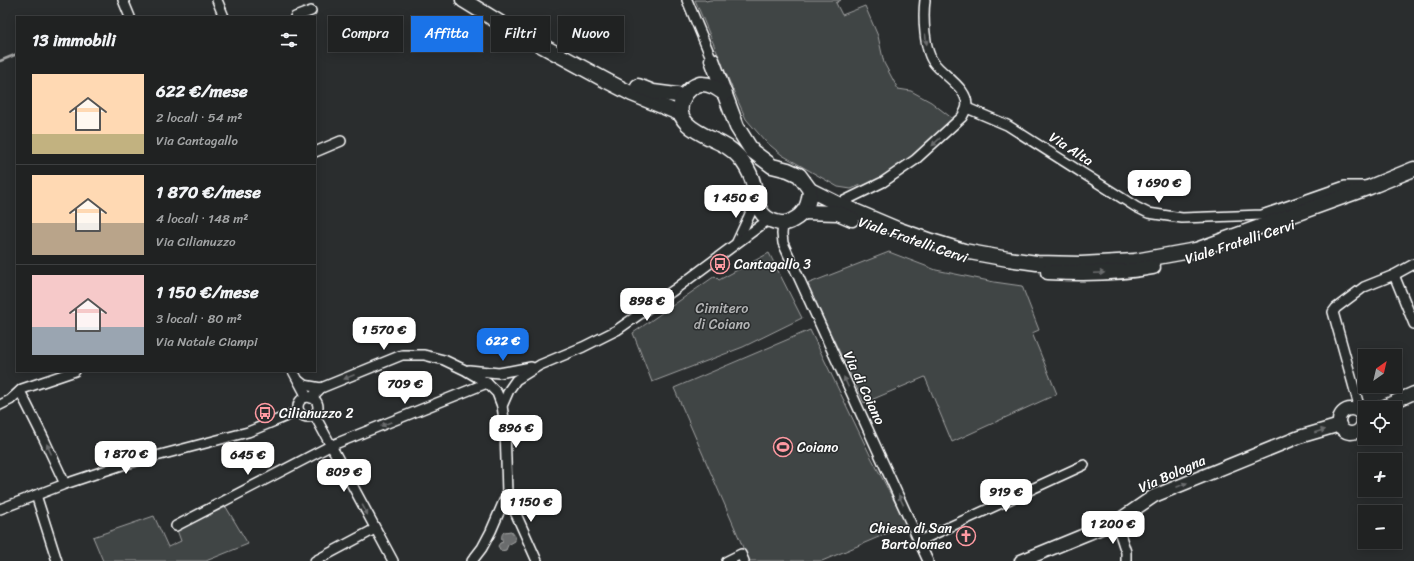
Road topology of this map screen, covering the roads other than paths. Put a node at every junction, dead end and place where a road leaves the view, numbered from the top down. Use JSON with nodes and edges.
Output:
{"nodes":[{"id":1,"x":123,"y":0,"type":"edge"},
{"id":2,"x":217,"y":0,"type":"edge"},
{"id":3,"x":463,"y":0,"type":"edge"},
{"id":4,"x":480,"y":0,"type":"edge"},
{"id":5,"x":687,"y":0,"type":"edge"},
{"id":6,"x":924,"y":0,"type":"edge"},
{"id":7,"x":311,"y":10,"type":"dead end"},
{"id":8,"x":130,"y":16,"type":"edge"},
{"id":9,"x":224,"y":16,"type":"edge"},
{"id":10,"x":297,"y":16,"type":"edge"},
{"id":11,"x":712,"y":60,"type":"junction"},
{"id":12,"x":701,"y":84,"type":"junction"},
{"id":13,"x":725,"y":94,"type":"junction"},
{"id":14,"x":684,"y":96,"type":"junction"},
{"id":15,"x":967,"y":108,"type":"junction"},
{"id":16,"x":681,"y":114,"type":"junction"},
{"id":17,"x":341,"y":141,"type":"dead end"},
{"id":18,"x":316,"y":152,"type":"edge"},
{"id":19,"x":1414,"y":169,"type":"edge"},
{"id":20,"x":1414,"y":178,"type":"edge"},
{"id":21,"x":1370,"y":186,"type":"junction"},
{"id":22,"x":810,"y":190,"type":"junction"},
{"id":23,"x":756,"y":201,"type":"junction"},
{"id":24,"x":838,"y":204,"type":"junction"},
{"id":25,"x":803,"y":212,"type":"junction"},
{"id":26,"x":768,"y":220,"type":"junction"},
{"id":27,"x":783,"y":224,"type":"junction"},
{"id":28,"x":735,"y":245,"type":"junction"},
{"id":29,"x":1414,"y":264,"type":"edge"},
{"id":30,"x":1394,"y":275,"type":"junction"},
{"id":31,"x":1414,"y":324,"type":"edge"},
{"id":32,"x":540,"y":365,"type":"junction"},
{"id":33,"x":465,"y":370,"type":"junction"},
{"id":34,"x":71,"y":372,"type":"edge"},
{"id":35,"x":294,"y":372,"type":"edge"},
{"id":36,"x":298,"y":381,"type":"junction"},
{"id":37,"x":487,"y":383,"type":"junction"},
{"id":38,"x":321,"y":388,"type":"junction"},
{"id":39,"x":20,"y":391,"type":"junction"},
{"id":40,"x":1414,"y":393,"type":"edge"},
{"id":41,"x":309,"y":397,"type":"junction"},
{"id":42,"x":1396,"y":401,"type":"edge"},
{"id":43,"x":1358,"y":402,"type":"edge"},
{"id":44,"x":0,"y":405,"type":"edge"},
{"id":45,"x":502,"y":406,"type":"junction"},
{"id":46,"x":299,"y":408,"type":"junction"},
{"id":47,"x":1358,"y":413,"type":"edge"},
{"id":48,"x":314,"y":414,"type":"junction"},
{"id":49,"x":1340,"y":425,"type":"junction"},
{"id":50,"x":1358,"y":430,"type":"edge"},
{"id":51,"x":330,"y":446,"type":"junction"},
{"id":52,"x":1084,"y":465,"type":"dead end"},
{"id":53,"x":65,"y":484,"type":"junction"},
{"id":54,"x":507,"y":494,"type":"junction"},
{"id":55,"x":36,"y":495,"type":"junction"},
{"id":56,"x":0,"y":509,"type":"edge"},
{"id":57,"x":1116,"y":522,"type":"junction"},
{"id":58,"x":176,"y":526,"type":"dead end"},
{"id":59,"x":375,"y":529,"type":"junction"},
{"id":60,"x":919,"y":541,"type":"junction"},
{"id":61,"x":57,"y":561,"type":"edge"},
{"id":62,"x":315,"y":561,"type":"edge"},
{"id":63,"x":393,"y":561,"type":"edge"},
{"id":64,"x":472,"y":561,"type":"edge"},
{"id":65,"x":537,"y":561,"type":"edge"},
{"id":66,"x":727,"y":561,"type":"edge"},
{"id":67,"x":744,"y":561,"type":"edge"},
{"id":68,"x":928,"y":561,"type":"edge"},
{"id":69,"x":1021,"y":561,"type":"edge"},
{"id":70,"x":1126,"y":561,"type":"edge"}],
"edges":[{"from":1,"to":8,"type":"street"},
{"from":2,"to":9,"type":"street"},
{"from":3,"to":16,"type":"main road"},
{"from":4,"to":14,"type":"main road"},
{"from":5,"to":11,"type":"street"},
{"from":6,"to":15,"type":"street","one_way":true},
{"from":7,"to":10,"type":"street"},
{"from":11,"to":12,"type":"main road"},
{"from":11,"to":13,"type":"main road","name":"Viale Fratelli Cervi"},
{"from":12,"to":13,"type":"main road"},
{"from":12,"to":14,"type":"main road"},
{"from":13,"to":22,"type":"main road","name":"Viale Fratelli Cervi"},
{"from":14,"to":16,"type":"main road"},
{"from":15,"to":21,"type":"street","name":"Via Alta"},
{"from":15,"to":24,"type":"street","one_way":true},
{"from":16,"to":23,"type":"main road"},
{"from":17,"to":18,"type":"street"},
{"from":19,"to":21,"type":"main road","name":"Viale Fratelli Cervi"},
{"from":25,"to":20,"type":"main road","name":"Viale Fratelli Cervi","one_way":true},
{"from":21,"to":24,"type":"main road","name":"Viale Fratelli Cervi"},
{"from":22,"to":24,"type":"main road","name":"Viale Fratelli Cervi"},
{"from":22,"to":25,"type":"main road"},
{"from":23,"to":26,"type":"main road"},
{"from":23,"to":28,"type":"street"},
{"from":25,"to":27,"type":"main road"},
{"from":26,"to":27,"type":"main road"},
{"from":26,"to":28,"type":"street"},
{"from":60,"to":27,"type":"street","name":"Via di Coiano","one_way":true},
{"from":28,"to":32,"type":"street"},
{"from":29,"to":30,"type":"street"},
{"from":30,"to":31,"type":"street"},
{"from":30,"to":43,"type":"street"},
{"from":32,"to":33,"type":"street"},
{"from":32,"to":45,"type":"street"},
{"from":33,"to":37,"type":"street"},
{"from":33,"to":38,"type":"street","one_way":true},
{"from":34,"to":39,"type":"street"},
{"from":35,"to":36,"type":"street"},
{"from":36,"to":38,"type":"street"},
{"from":36,"to":41,"type":"street"},
{"from":37,"to":45,"type":"street"},
{"from":37,"to":51,"type":"street","one_way":true},
{"from":38,"to":41,"type":"street"},
{"from":39,"to":44,"type":"street"},
{"from":53,"to":39,"type":"street","one_way":true},
{"from":40,"to":42,"type":"street"},
{"from":41,"to":46,"type":"street"},
{"from":41,"to":48,"type":"street"},
{"from":45,"to":54,"type":"street"},
{"from":46,"to":48,"type":"street"},
{"from":46,"to":53,"type":"street"},
{"from":47,"to":49,"type":"street"},
{"from":48,"to":51,"type":"street"},
{"from":49,"to":50,"type":"street"},
{"from":57,"to":49,"type":"street","name":"Via Bologna","one_way":true},
{"from":51,"to":58,"type":"street"},
{"from":51,"to":59,"type":"street","one_way":true},
{"from":52,"to":60,"type":"street"},
{"from":53,"to":55,"type":"street"},
{"from":54,"to":64,"type":"street"},
{"from":54,"to":65,"type":"street"},
{"from":55,"to":56,"type":"street"},
{"from":55,"to":61,"type":"street"},
{"from":57,"to":69,"type":"street","name":"Via Bologna"},
{"from":57,"to":70,"type":"street"},
{"from":59,"to":62,"type":"street"},
{"from":59,"to":63,"type":"street"},
{"from":60,"to":68,"type":"street","name":"Via di Coiano"},
{"from":66,"to":67,"type":"street"}]}
